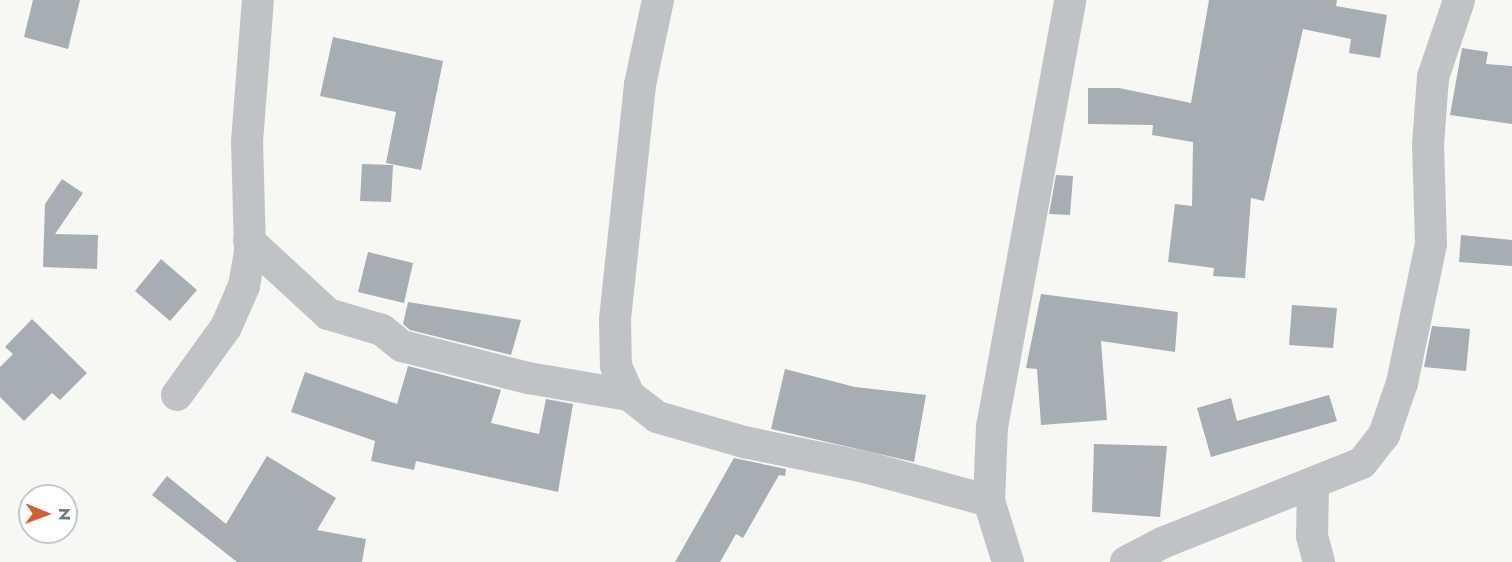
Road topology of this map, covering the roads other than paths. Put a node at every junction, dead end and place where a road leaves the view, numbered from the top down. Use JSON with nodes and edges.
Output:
{"nodes":[{"id":1,"x":258,"y":0,"type":"edge"},
{"id":2,"x":658,"y":0,"type":"edge"},
{"id":3,"x":1070,"y":0,"type":"edge"},
{"id":4,"x":1459,"y":0,"type":"edge"},
{"id":5,"x":249,"y":241,"type":"junction"},
{"id":6,"x":177,"y":395,"type":"dead end"},
{"id":7,"x":629,"y":396,"type":"junction"},
{"id":8,"x":1313,"y":485,"type":"junction"},
{"id":9,"x":988,"y":501,"type":"junction"},
{"id":10,"x":1008,"y":562,"type":"edge"},
{"id":11,"x":1126,"y":562,"type":"edge"},
{"id":12,"x":1319,"y":562,"type":"edge"}],
"edges":[{"from":1,"to":5,"type":"street"},
{"from":2,"to":7,"type":"street"},
{"from":3,"to":9,"type":"street"},
{"from":4,"to":8,"type":"street"},
{"from":5,"to":6,"type":"street"},
{"from":5,"to":7,"type":"street"},
{"from":7,"to":9,"type":"street"},
{"from":8,"to":11,"type":"street"},
{"from":8,"to":12,"type":"street"},
{"from":9,"to":10,"type":"street"}]}
